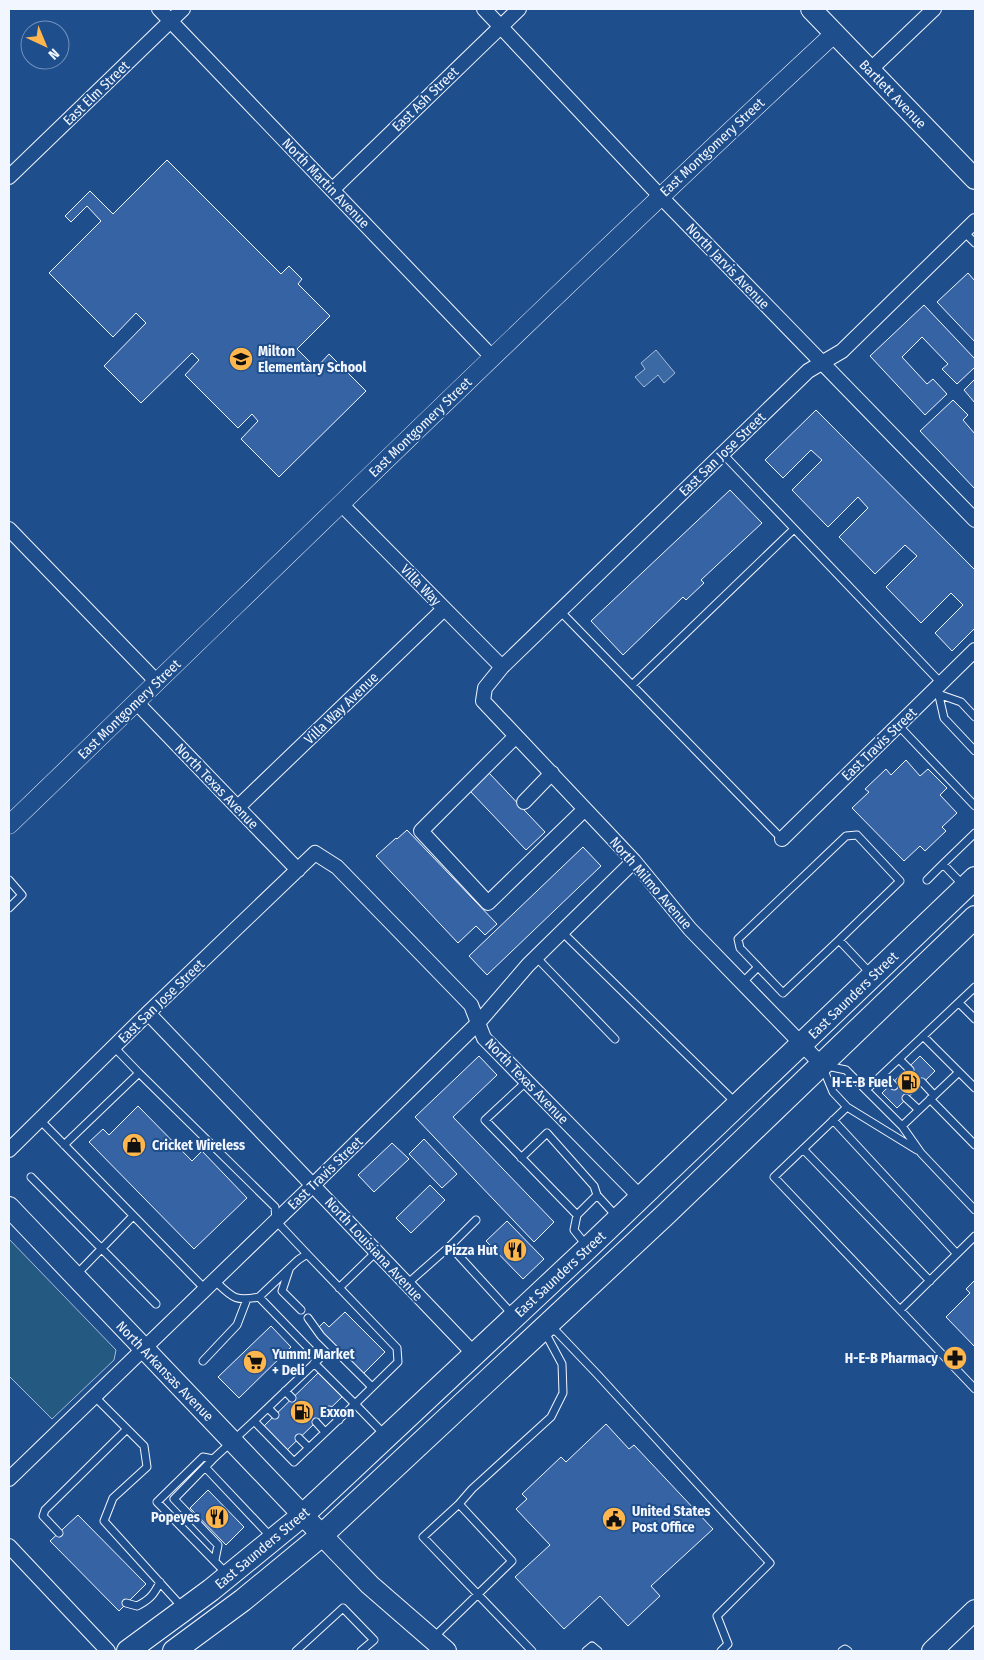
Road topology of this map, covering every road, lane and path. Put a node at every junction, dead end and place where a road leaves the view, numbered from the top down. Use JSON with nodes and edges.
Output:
{"nodes":[{"id":1,"x":159,"y":9,"type":"edge"},
{"id":2,"x":183,"y":9,"type":"edge"},
{"id":3,"x":484,"y":9,"type":"edge"},
{"id":4,"x":519,"y":9,"type":"edge"},
{"id":5,"x":811,"y":9,"type":"edge"},
{"id":6,"x":934,"y":9,"type":"edge"},
{"id":7,"x":171,"y":21,"type":"junction"},
{"id":8,"x":501,"y":26,"type":"junction"},
{"id":9,"x":835,"y":33,"type":"junction"},
{"id":10,"x":870,"y":70,"type":"junction"},
{"id":11,"x":9,"y":177,"type":"edge"},
{"id":12,"x":975,"y":179,"type":"edge"},
{"id":13,"x":332,"y":190,"type":"junction"},
{"id":14,"x":660,"y":196,"type":"junction"},
{"id":15,"x":975,"y":221,"type":"edge"},
{"id":16,"x":964,"y":232,"type":"junction"},
{"id":17,"x":975,"y":243,"type":"edge"},
{"id":18,"x":493,"y":358,"type":"junction"},
{"id":19,"x":822,"y":362,"type":"junction"},
{"id":20,"x":723,"y":454,"type":"junction"},
{"id":21,"x":340,"y":503,"type":"junction"},
{"id":22,"x":975,"y":520,"type":"edge"},
{"id":23,"x":9,"y":529,"type":"edge"},
{"id":24,"x":794,"y":529,"type":"junction"},
{"id":25,"x":444,"y":609,"type":"junction"},
{"id":26,"x":560,"y":611,"type":"junction"},
{"id":27,"x":975,"y":650,"type":"edge"},
{"id":28,"x":502,"y":667,"type":"junction"},
{"id":29,"x":158,"y":682,"type":"junction"},
{"id":30,"x":632,"y":685,"type":"junction"},
{"id":31,"x":938,"y":689,"type":"junction"},
{"id":32,"x":483,"y":701,"type":"joint"},
{"id":33,"x":136,"y":702,"type":"junction"},
{"id":34,"x":975,"y":717,"type":"edge"},
{"id":35,"x":898,"y":725,"type":"junction"},
{"id":36,"x":516,"y":736,"type":"junction"},
{"id":37,"x":975,"y":751,"type":"edge"},
{"id":38,"x":552,"y":774,"type":"junction"},
{"id":39,"x":524,"y":802,"type":"dead end"},
{"id":40,"x":975,"y":806,"type":"edge"},
{"id":41,"x":238,"y":807,"type":"junction"},
{"id":42,"x":585,"y":809,"type":"junction"},
{"id":43,"x":9,"y":825,"type":"edge"},
{"id":44,"x":975,"y":833,"type":"edge"},
{"id":45,"x":782,"y":839,"type":"joint"},
{"id":46,"x":315,"y":853,"type":"joint"},
{"id":47,"x":634,"y":861,"type":"junction"},
{"id":48,"x":944,"y":864,"type":"junction"},
{"id":49,"x":298,"y":870,"type":"junction"},
{"id":50,"x":9,"y":880,"type":"edge"},
{"id":51,"x":927,"y":880,"type":"dead end"},
{"id":52,"x":970,"y":882,"type":"edge"},
{"id":53,"x":9,"y":908,"type":"edge"},
{"id":54,"x":975,"y":917,"type":"edge"},
{"id":55,"x":562,"y":932,"type":"junction"},
{"id":56,"x":839,"y":940,"type":"junction"},
{"id":57,"x":536,"y":957,"type":"junction"},
{"id":58,"x":758,"y":967,"type":"junction"},
{"id":59,"x":873,"y":976,"type":"junction"},
{"id":60,"x":742,"y":982,"type":"junction"},
{"id":61,"x":975,"y":988,"type":"edge"},
{"id":62,"x":959,"y":1002,"type":"junction"},
{"id":63,"x":148,"y":1013,"type":"junction"},
{"id":64,"x":975,"y":1019,"type":"edge"},
{"id":65,"x":478,"y":1023,"type":"junction"},
{"id":66,"x":923,"y":1036,"type":"junction"},
{"id":67,"x":615,"y":1039,"type":"dead end"},
{"id":68,"x":801,"y":1044,"type":"junction"},
{"id":69,"x":114,"y":1047,"type":"junction"},
{"id":70,"x":899,"y":1059,"type":"junction"},
{"id":71,"x":822,"y":1065,"type":"junction"},
{"id":72,"x":910,"y":1070,"type":"dead end"},
{"id":73,"x":958,"y":1072,"type":"junction"},
{"id":74,"x":139,"y":1074,"type":"junction"},
{"id":75,"x":883,"y":1074,"type":"junction"},
{"id":76,"x":526,"y":1081,"type":"junction"},
{"id":77,"x":922,"y":1082,"type":"dead end"},
{"id":78,"x":894,"y":1086,"type":"dead end"},
{"id":79,"x":975,"y":1088,"type":"edge"},
{"id":80,"x":866,"y":1090,"type":"junction"},
{"id":81,"x":932,"y":1097,"type":"junction"},
{"id":82,"x":906,"y":1098,"type":"dead end"},
{"id":83,"x":738,"y":1105,"type":"junction"},
{"id":84,"x":847,"y":1107,"type":"junction"},
{"id":85,"x":919,"y":1110,"type":"junction"},
{"id":86,"x":40,"y":1120,"type":"junction"},
{"id":87,"x":833,"y":1120,"type":"junction"},
{"id":88,"x":902,"y":1126,"type":"junction"},
{"id":89,"x":64,"y":1145,"type":"junction"},
{"id":90,"x":975,"y":1146,"type":"edge"},
{"id":91,"x":803,"y":1149,"type":"junction"},
{"id":92,"x":9,"y":1150,"type":"edge"},
{"id":93,"x":921,"y":1153,"type":"junction"},
{"id":94,"x":521,"y":1158,"type":"junction"},
{"id":95,"x":676,"y":1164,"type":"junction"},
{"id":96,"x":31,"y":1178,"type":"dead end"},
{"id":97,"x":314,"y":1185,"type":"junction"},
{"id":98,"x":597,"y":1195,"type":"junction"},
{"id":99,"x":641,"y":1198,"type":"junction"},
{"id":100,"x":9,"y":1207,"type":"edge"},
{"id":101,"x":975,"y":1210,"type":"edge"},
{"id":102,"x":577,"y":1215,"type":"junction"},
{"id":103,"x":133,"y":1216,"type":"junction"},
{"id":104,"x":619,"y":1219,"type":"junction"},
{"id":105,"x":476,"y":1220,"type":"dead end"},
{"id":106,"x":276,"y":1221,"type":"junction"},
{"id":107,"x":975,"y":1236,"type":"edge"},
{"id":108,"x":450,"y":1246,"type":"junction"},
{"id":109,"x":589,"y":1247,"type":"junction"},
{"id":110,"x":101,"y":1248,"type":"junction"},
{"id":111,"x":376,"y":1252,"type":"junction"},
{"id":112,"x":307,"y":1254,"type":"junction"},
{"id":113,"x":957,"y":1254,"type":"junction"},
{"id":114,"x":290,"y":1267,"type":"junction"},
{"id":115,"x":74,"y":1276,"type":"junction"},
{"id":116,"x":930,"y":1281,"type":"junction"},
{"id":117,"x":407,"y":1284,"type":"junction"},
{"id":118,"x":209,"y":1285,"type":"junction"},
{"id":119,"x":339,"y":1288,"type":"junction"},
{"id":120,"x":259,"y":1297,"type":"junction"},
{"id":121,"x":247,"y":1299,"type":"junction"},
{"id":122,"x":156,"y":1304,"type":"dead end"},
{"id":123,"x":301,"y":1310,"type":"dead end"},
{"id":124,"x":900,"y":1310,"type":"junction"},
{"id":125,"x":515,"y":1317,"type":"junction"},
{"id":126,"x":308,"y":1318,"type":"dead end"},
{"id":127,"x":545,"y":1328,"type":"junction"},
{"id":128,"x":143,"y":1349,"type":"junction"},
{"id":129,"x":475,"y":1355,"type":"junction"},
{"id":130,"x":203,"y":1361,"type":"dead end"},
{"id":131,"x":314,"y":1363,"type":"junction"},
{"id":132,"x":298,"y":1379,"type":"junction"},
{"id":133,"x":305,"y":1386,"type":"dead end"},
{"id":134,"x":372,"y":1387,"type":"junction"},
{"id":135,"x":975,"y":1389,"type":"edge"},
{"id":136,"x":285,"y":1391,"type":"junction"},
{"id":137,"x":94,"y":1396,"type":"junction"},
{"id":138,"x":292,"y":1398,"type":"dead end"},
{"id":139,"x":355,"y":1404,"type":"junction"},
{"id":140,"x":268,"y":1408,"type":"junction"},
{"id":141,"x":329,"y":1410,"type":"dead end"},
{"id":142,"x":275,"y":1414,"type":"dead end"},
{"id":143,"x":338,"y":1420,"type":"junction"},
{"id":144,"x":254,"y":1421,"type":"junction"},
{"id":145,"x":316,"y":1422,"type":"dead end"},
{"id":146,"x":127,"y":1429,"type":"junction"},
{"id":147,"x":325,"y":1432,"type":"junction"},
{"id":148,"x":387,"y":1437,"type":"junction"},
{"id":149,"x":299,"y":1438,"type":"dead end"},
{"id":150,"x":232,"y":1441,"type":"junction"},
{"id":151,"x":308,"y":1448,"type":"junction"},
{"id":152,"x":213,"y":1459,"type":"junction"},
{"id":153,"x":205,"y":1467,"type":"junction"},
{"id":154,"x":9,"y":1479,"type":"edge"},
{"id":155,"x":459,"y":1504,"type":"junction"},
{"id":156,"x":303,"y":1515,"type":"junction"},
{"id":157,"x":59,"y":1533,"type":"dead end"},
{"id":158,"x":322,"y":1535,"type":"junction"},
{"id":159,"x":273,"y":1539,"type":"junction"},
{"id":160,"x":9,"y":1546,"type":"edge"},
{"id":161,"x":222,"y":1568,"type":"junction"},
{"id":162,"x":160,"y":1582,"type":"junction"},
{"id":163,"x":478,"y":1594,"type":"junction"},
{"id":164,"x":126,"y":1603,"type":"dead end"},
{"id":165,"x":185,"y":1610,"type":"junction"},
{"id":166,"x":975,"y":1610,"type":"edge"},
{"id":167,"x":439,"y":1645,"type":"edge"},
{"id":168,"x":108,"y":1651,"type":"edge"},
{"id":169,"x":128,"y":1651,"type":"edge"},
{"id":170,"x":174,"y":1651,"type":"edge"},
{"id":171,"x":296,"y":1651,"type":"edge"},
{"id":172,"x":362,"y":1651,"type":"edge"},
{"id":173,"x":532,"y":1651,"type":"edge"},
{"id":174,"x":586,"y":1651,"type":"edge"},
{"id":175,"x":598,"y":1651,"type":"edge"},
{"id":176,"x":721,"y":1651,"type":"edge"},
{"id":177,"x":842,"y":1651,"type":"edge"},
{"id":178,"x":848,"y":1651,"type":"edge"},
{"id":179,"x":932,"y":1651,"type":"edge"}],
"edges":[{"from":1,"to":7,"type":"street","name":"North Martin Avenue"},
{"from":2,"to":7,"type":"street","name":"East Elm Street"},
{"from":3,"to":8,"type":"street","name":"North Jarvis Avenue"},
{"from":4,"to":8,"type":"street","name":"East Ash Street"},
{"from":5,"to":9,"type":"main road","name":"Bartlett Avenue"},
{"from":6,"to":10,"type":"street"},
{"from":7,"to":11,"type":"street","name":"East Elm Street"},
{"from":7,"to":13,"type":"street","name":"North Martin Avenue"},
{"from":8,"to":13,"type":"street","name":"East Ash Street"},
{"from":8,"to":14,"type":"street","name":"North Jarvis Avenue"},
{"from":9,"to":10,"type":"main road","name":"Bartlett Avenue"},
{"from":9,"to":14,"type":"street","name":"East Montgomery Street"},
{"from":10,"to":12,"type":"main road","name":"Bartlett Avenue"},
{"from":13,"to":18,"type":"street","name":"North Martin Avenue"},
{"from":14,"to":18,"type":"street","name":"East Montgomery Street"},
{"from":14,"to":19,"type":"street","name":"North Jarvis Avenue"},
{"from":15,"to":16,"type":"street","name":"East San Jose Street"},
{"from":16,"to":17,"type":"lane"},
{"from":16,"to":19,"type":"street","name":"East San Jose Street"},
{"from":18,"to":21,"type":"street","name":"East Montgomery Street"},
{"from":19,"to":20,"type":"street","name":"East San Jose Street"},
{"from":19,"to":22,"type":"street","name":"North Jarvis Avenue"},
{"from":20,"to":24,"type":"lane"},
{"from":20,"to":26,"type":"street","name":"East San Jose Street"},
{"from":21,"to":25,"type":"street","name":"Villa Way"},
{"from":21,"to":29,"type":"street","name":"East Montgomery Street"},
{"from":23,"to":29,"type":"street"},
{"from":24,"to":30,"type":"lane"},
{"from":24,"to":31,"type":"lane"},
{"from":25,"to":28,"type":"street","name":"Villa Way"},
{"from":25,"to":41,"type":"street","name":"Villa Way Avenue"},
{"from":26,"to":28,"type":"street","name":"East San Jose Street"},
{"from":26,"to":30,"type":"lane"},
{"from":27,"to":31,"type":"street","name":"East Travis Street"},
{"from":28,"to":32,"type":"street","name":"East San Jose Street"},
{"from":29,"to":33,"type":"street","name":"East Montgomery Street"},
{"from":30,"to":45,"type":"lane"},
{"from":31,"to":34,"type":"lane"},
{"from":31,"to":35,"type":"street","name":"East Travis Street"},
{"from":31,"to":37,"type":"lane"},
{"from":32,"to":36,"type":"street","name":"North Milmo Avenue"},
{"from":33,"to":41,"type":"street","name":"North Texas Avenue"},
{"from":33,"to":43,"type":"street","name":"East Montgomery Street"},
{"from":35,"to":40,"type":"lane"},
{"from":35,"to":45,"type":"street","name":"East Travis Street"},
{"from":36,"to":38,"type":"street","name":"North Milmo Avenue"},
{"from":36,"to":42,"type":"street"},
{"from":38,"to":39,"type":"street"},
{"from":38,"to":42,"type":"street","name":"North Milmo Avenue"},
{"from":41,"to":49,"type":"street","name":"North Texas Avenue"},
{"from":42,"to":47,"type":"street","name":"North Milmo Avenue"},
{"from":44,"to":48,"type":"lane"},
{"from":46,"to":49,"type":"street","name":"East San Jose Street"},
{"from":46,"to":65,"type":"street","name":"North Texas Avenue"},
{"from":47,"to":55,"type":"street","name":"East Travis Street"},
{"from":47,"to":60,"type":"street","name":"North Milmo Avenue"},
{"from":48,"to":51,"type":"lane"},
{"from":48,"to":52,"type":"lane"},
{"from":49,"to":63,"type":"street","name":"East San Jose Street"},
{"from":50,"to":53,"type":"lane"},
{"from":52,"to":59,"type":"main road","name":"East Saunders Street"},
{"from":54,"to":71,"type":"main road","name":"East Saunders Street"},
{"from":55,"to":57,"type":"street","name":"East Travis Street"},
{"from":55,"to":83,"type":"lane"},
{"from":56,"to":58,"type":"lane"},
{"from":56,"to":58,"type":"lane"},
{"from":56,"to":59,"type":"lane"},
{"from":57,"to":65,"type":"street","name":"East Travis Street"},
{"from":57,"to":67,"type":"lane"},
{"from":58,"to":60,"type":"lane"},
{"from":59,"to":68,"type":"main road","name":"East Saunders Street"},
{"from":60,"to":68,"type":"street","name":"North Milmo Avenue"},
{"from":61,"to":62,"type":"lane"},
{"from":62,"to":64,"type":"lane"},
{"from":62,"to":66,"type":"lane"},
{"from":63,"to":69,"type":"street","name":"East San Jose Street"},
{"from":63,"to":97,"type":"street","name":"North Louisiana Avenue"},
{"from":65,"to":76,"type":"street","name":"North Texas Avenue"},
{"from":65,"to":97,"type":"street","name":"East Travis Street"},
{"from":66,"to":70,"type":"lane"},
{"from":66,"to":73,"type":"lane"},
{"from":68,"to":71,"type":"street","name":"North Milmo Avenue"},
{"from":68,"to":83,"type":"main road","name":"East Saunders Street"},
{"from":69,"to":74,"type":"lane"},
{"from":69,"to":86,"type":"street","name":"East San Jose Street"},
{"from":70,"to":72,"type":"lane"},
{"from":70,"to":75,"type":"lane"},
{"from":71,"to":80,"type":"lane"},
{"from":71,"to":84,"type":"lane"},
{"from":71,"to":127,"type":"main road","name":"East Saunders Street"},
{"from":73,"to":79,"type":"lane"},
{"from":73,"to":81,"type":"lane"},
{"from":74,"to":89,"type":"lane"},
{"from":74,"to":106,"type":"lane"},
{"from":75,"to":78,"type":"lane"},
{"from":75,"to":80,"type":"lane"},
{"from":76,"to":94,"type":"lane"},
{"from":76,"to":99,"type":"street","name":"North Texas Avenue"},
{"from":77,"to":81,"type":"lane"},
{"from":80,"to":88,"type":"lane"},
{"from":81,"to":85,"type":"lane"},
{"from":81,"to":90,"type":"lane"},
{"from":82,"to":85,"type":"lane"},
{"from":83,"to":95,"type":"main road","name":"East Saunders Street"},
{"from":84,"to":87,"type":"lane"},
{"from":84,"to":93,"type":"lane"},
{"from":85,"to":88,"type":"lane"},
{"from":86,"to":89,"type":"lane"},
{"from":86,"to":92,"type":"street","name":"East San Jose Street"},
{"from":87,"to":91,"type":"lane"},
{"from":87,"to":113,"type":"lane"},
{"from":88,"to":93,"type":"lane"},
{"from":89,"to":103,"type":"lane"},
{"from":91,"to":116,"type":"lane"},
{"from":91,"to":124,"type":"lane"},
{"from":93,"to":101,"type":"lane"},
{"from":94,"to":98,"type":"lane"},
{"from":94,"to":102,"type":"lane"},
{"from":95,"to":99,"type":"main road","name":"East Saunders Street"},
{"from":95,"to":127,"type":"main road"},
{"from":96,"to":110,"type":"lane"},
{"from":97,"to":106,"type":"street","name":"East Travis Street"},
{"from":97,"to":111,"type":"street","name":"North Louisiana Avenue"},
{"from":98,"to":102,"type":"lane"},
{"from":98,"to":104,"type":"lane"},
{"from":99,"to":104,"type":"main road","name":"East Saunders Street"},
{"from":100,"to":115,"type":"main road","name":"North Arkansas Avenue"},
{"from":102,"to":109,"type":"lane"},
{"from":103,"to":110,"type":"lane"},
{"from":103,"to":118,"type":"lane"},
{"from":104,"to":109,"type":"main road","name":"East Saunders Street"},
{"from":105,"to":108,"type":"lane"},
{"from":106,"to":112,"type":"lane"},
{"from":106,"to":118,"type":"street","name":"East Travis Street"},
{"from":107,"to":113,"type":"lane"},
{"from":108,"to":117,"type":"lane"},
{"from":108,"to":125,"type":"lane"},
{"from":109,"to":125,"type":"main road","name":"East Saunders Street"},
{"from":110,"to":115,"type":"lane"},
{"from":110,"to":122,"type":"lane"},
{"from":111,"to":117,"type":"street","name":"North Louisiana Avenue"},
{"from":111,"to":119,"type":"lane"},
{"from":112,"to":114,"type":"lane"},
{"from":112,"to":119,"type":"lane"},
{"from":113,"to":116,"type":"lane"},
{"from":114,"to":120,"type":"lane"},
{"from":114,"to":123,"type":"lane"},
{"from":115,"to":128,"type":"main road","name":"North Arkansas Avenue"},
{"from":116,"to":124,"type":"lane"},
{"from":117,"to":129,"type":"street","name":"North Louisiana Avenue"},
{"from":118,"to":121,"type":"lane"},
{"from":118,"to":128,"type":"street","name":"East Travis Street"},
{"from":119,"to":134,"type":"lane"},
{"from":120,"to":121,"type":"lane"},
{"from":120,"to":131,"type":"lane"},
{"from":121,"to":130,"type":"lane"},
{"from":124,"to":135,"type":"lane"},
{"from":125,"to":129,"type":"main road","name":"East Saunders Street"},
{"from":126,"to":134,"type":"lane"},
{"from":127,"to":155,"type":"lane"},
{"from":127,"to":158,"type":"main road","name":"East Saunders Street"},
{"from":127,"to":176,"type":"lane"},
{"from":128,"to":137,"type":"street","name":"East Travis Street"},
{"from":128,"to":150,"type":"main road","name":"North Arkansas Avenue"},
{"from":129,"to":148,"type":"main road","name":"East Saunders Street"},
{"from":131,"to":132,"type":"lane"},
{"from":131,"to":139,"type":"lane"},
{"from":132,"to":133,"type":"lane"},
{"from":132,"to":136,"type":"lane"},
{"from":134,"to":139,"type":"lane"},
{"from":136,"to":138,"type":"lane"},
{"from":136,"to":140,"type":"lane"},
{"from":137,"to":146,"type":"lane"},
{"from":137,"to":154,"type":"street","name":"East Travis Street"},
{"from":139,"to":143,"type":"lane"},
{"from":139,"to":148,"type":"lane"},
{"from":140,"to":142,"type":"lane"},
{"from":140,"to":144,"type":"lane"},
{"from":141,"to":143,"type":"lane"},
{"from":143,"to":147,"type":"lane"},
{"from":144,"to":150,"type":"lane"},
{"from":144,"to":151,"type":"lane"},
{"from":145,"to":147,"type":"lane"},
{"from":146,"to":157,"type":"lane"},
{"from":146,"to":162,"type":"lane"},
{"from":147,"to":151,"type":"lane"},
{"from":148,"to":156,"type":"main road","name":"East Saunders Street"},
{"from":149,"to":151,"type":"lane"},
{"from":150,"to":152,"type":"lane"},
{"from":150,"to":156,"type":"main road","name":"North Arkansas Avenue"},
{"from":152,"to":153,"type":"lane"},
{"from":152,"to":161,"type":"lane"},
{"from":153,"to":159,"type":"lane"},
{"from":153,"to":161,"type":"lane"},
{"from":155,"to":163,"type":"lane"},
{"from":155,"to":163,"type":"lane"},
{"from":156,"to":158,"type":"main road","name":"North Arkansas Avenue"},
{"from":156,"to":159,"type":"main road","name":"East Saunders Street"},
{"from":158,"to":167,"type":"main road","name":"North Arkansas Avenue"},
{"from":158,"to":170,"type":"main road","name":"East Saunders Street"},
{"from":159,"to":161,"type":"main road","name":"East Saunders Street"},
{"from":160,"to":168,"type":"street"},
{"from":161,"to":165,"type":"main road","name":"East Saunders Street"},
{"from":162,"to":164,"type":"lane"},
{"from":162,"to":165,"type":"lane"},
{"from":163,"to":167,"type":"lane"},
{"from":163,"to":173,"type":"lane"},
{"from":165,"to":169,"type":"main road","name":"East Saunders Street"},
{"from":166,"to":179,"type":"main road"},
{"from":171,"to":172,"type":"lane"},
{"from":174,"to":175,"type":"lane"},
{"from":177,"to":178,"type":"lane"}]}
